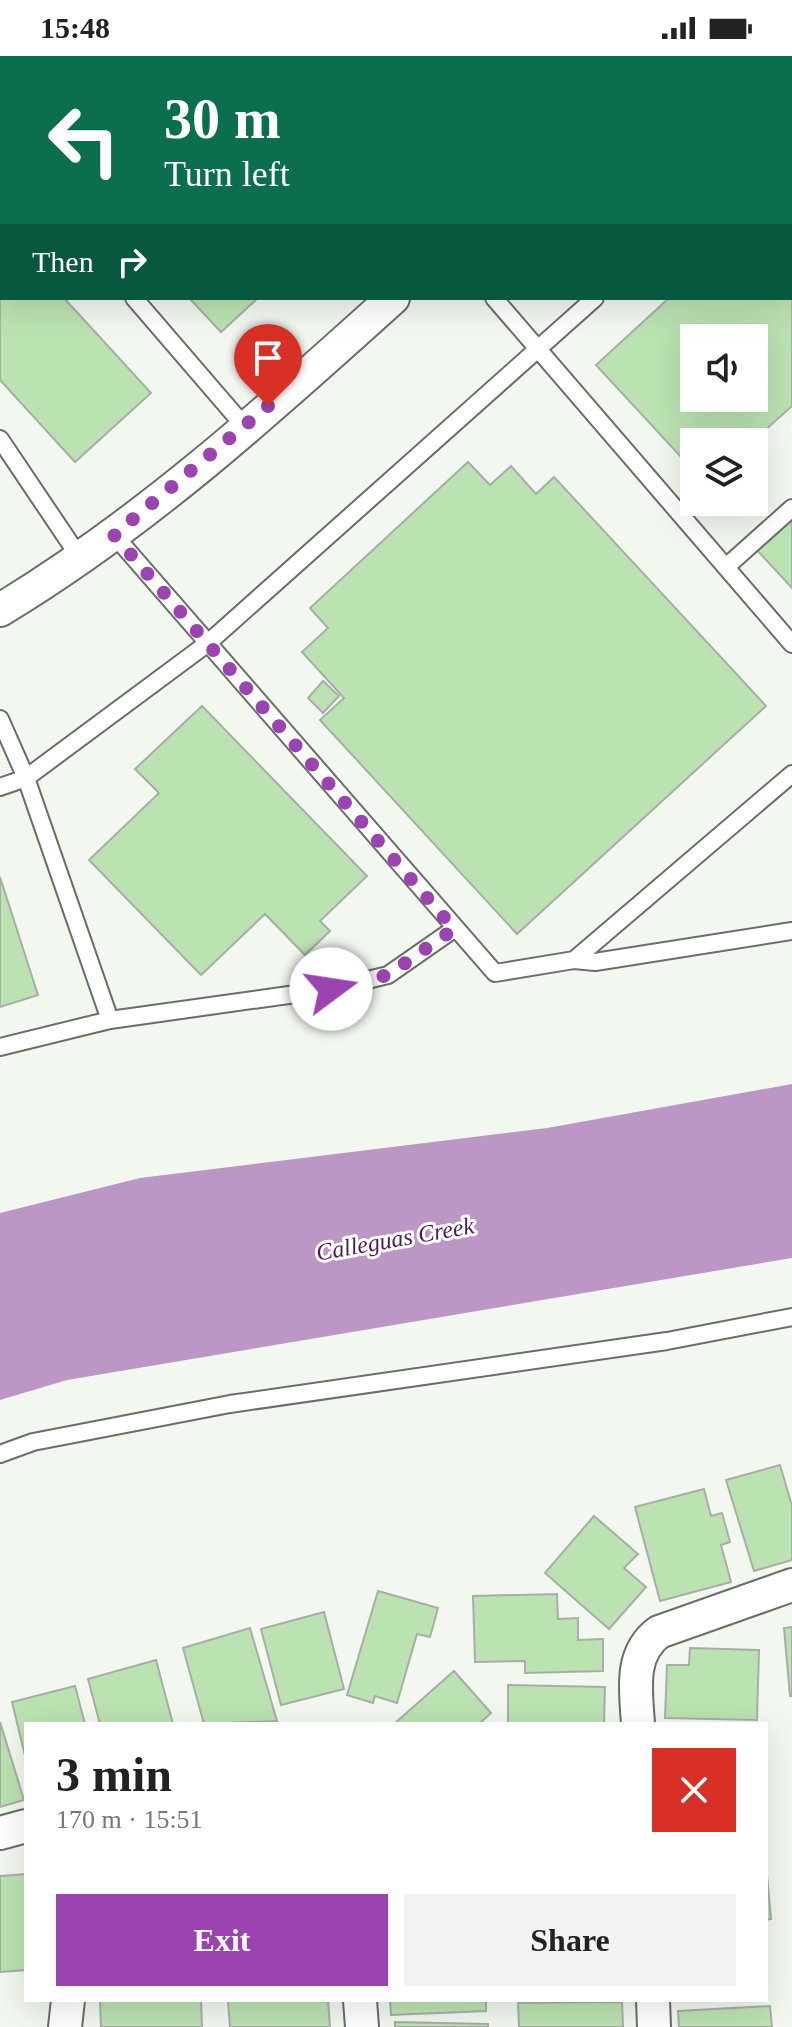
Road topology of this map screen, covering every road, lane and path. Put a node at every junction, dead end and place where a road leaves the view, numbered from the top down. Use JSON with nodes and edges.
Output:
{"nodes":[{"id":1,"x":136,"y":300,"type":"edge"},
{"id":2,"x":391,"y":300,"type":"edge"},
{"id":3,"x":496,"y":300,"type":"edge"},
{"id":4,"x":593,"y":300,"type":"edge"},
{"id":5,"x":537,"y":348,"type":"junction"},
{"id":6,"x":245,"y":427,"type":"junction"},
{"id":7,"x":0,"y":439,"type":"edge"},
{"id":8,"x":792,"y":508,"type":"edge"},
{"id":9,"x":114,"y":535,"type":"junction"},
{"id":10,"x":80,"y":558,"type":"junction"},
{"id":11,"x":726,"y":567,"type":"junction"},
{"id":12,"x":0,"y":610,"type":"edge"},
{"id":13,"x":208,"y":643,"type":"junction"},
{"id":14,"x":792,"y":644,"type":"edge"},
{"id":15,"x":0,"y":719,"type":"edge"},
{"id":16,"x":792,"y":774,"type":"edge"},
{"id":17,"x":26,"y":778,"type":"junction"},
{"id":18,"x":0,"y":787,"type":"edge"},
{"id":19,"x":454,"y":929,"type":"junction"},
{"id":20,"x":792,"y":931,"type":"edge"},
{"id":21,"x":574,"y":960,"type":"junction"},
{"id":22,"x":110,"y":1020,"type":"junction"},
{"id":23,"x":0,"y":1047,"type":"edge"},
{"id":24,"x":792,"y":1317,"type":"edge"},
{"id":25,"x":0,"y":1454,"type":"edge"},
{"id":26,"x":792,"y":1585,"type":"edge"},
{"id":27,"x":638,"y":1722,"type":"edge"},
{"id":28,"x":24,"y":1827,"type":"edge"},
{"id":29,"x":0,"y":1833,"type":"edge"},
{"id":30,"x":68,"y":2002,"type":"edge"},
{"id":31,"x":360,"y":2002,"type":"edge"},
{"id":32,"x":653,"y":2002,"type":"edge"},
{"id":33,"x":65,"y":2027,"type":"edge"},
{"id":34,"x":362,"y":2027,"type":"edge"},
{"id":35,"x":654,"y":2027,"type":"edge"}],
"edges":[{"from":1,"to":6,"type":"lane"},
{"from":2,"to":6,"type":"street"},
{"from":3,"to":5,"type":"lane"},
{"from":4,"to":5,"type":"lane"},
{"from":5,"to":11,"type":"lane"},
{"from":5,"to":13,"type":"lane"},
{"from":6,"to":9,"type":"street"},
{"from":7,"to":10,"type":"lane"},
{"from":8,"to":11,"type":"lane"},
{"from":9,"to":10,"type":"street"},
{"from":9,"to":13,"type":"lane"},
{"from":10,"to":12,"type":"street"},
{"from":11,"to":14,"type":"lane"},
{"from":13,"to":17,"type":"lane"},
{"from":13,"to":19,"type":"lane"},
{"from":15,"to":17,"type":"lane"},
{"from":16,"to":21,"type":"lane"},
{"from":17,"to":18,"type":"lane"},
{"from":17,"to":22,"type":"lane"},
{"from":19,"to":21,"type":"lane"},
{"from":19,"to":22,"type":"lane"},
{"from":20,"to":21,"type":"lane"},
{"from":22,"to":23,"type":"lane"},
{"from":24,"to":25,"type":"lane"},
{"from":26,"to":27,"type":"street"},
{"from":28,"to":29,"type":"street"},
{"from":30,"to":33,"type":"street"},
{"from":31,"to":34,"type":"street"},
{"from":32,"to":35,"type":"street"}]}
